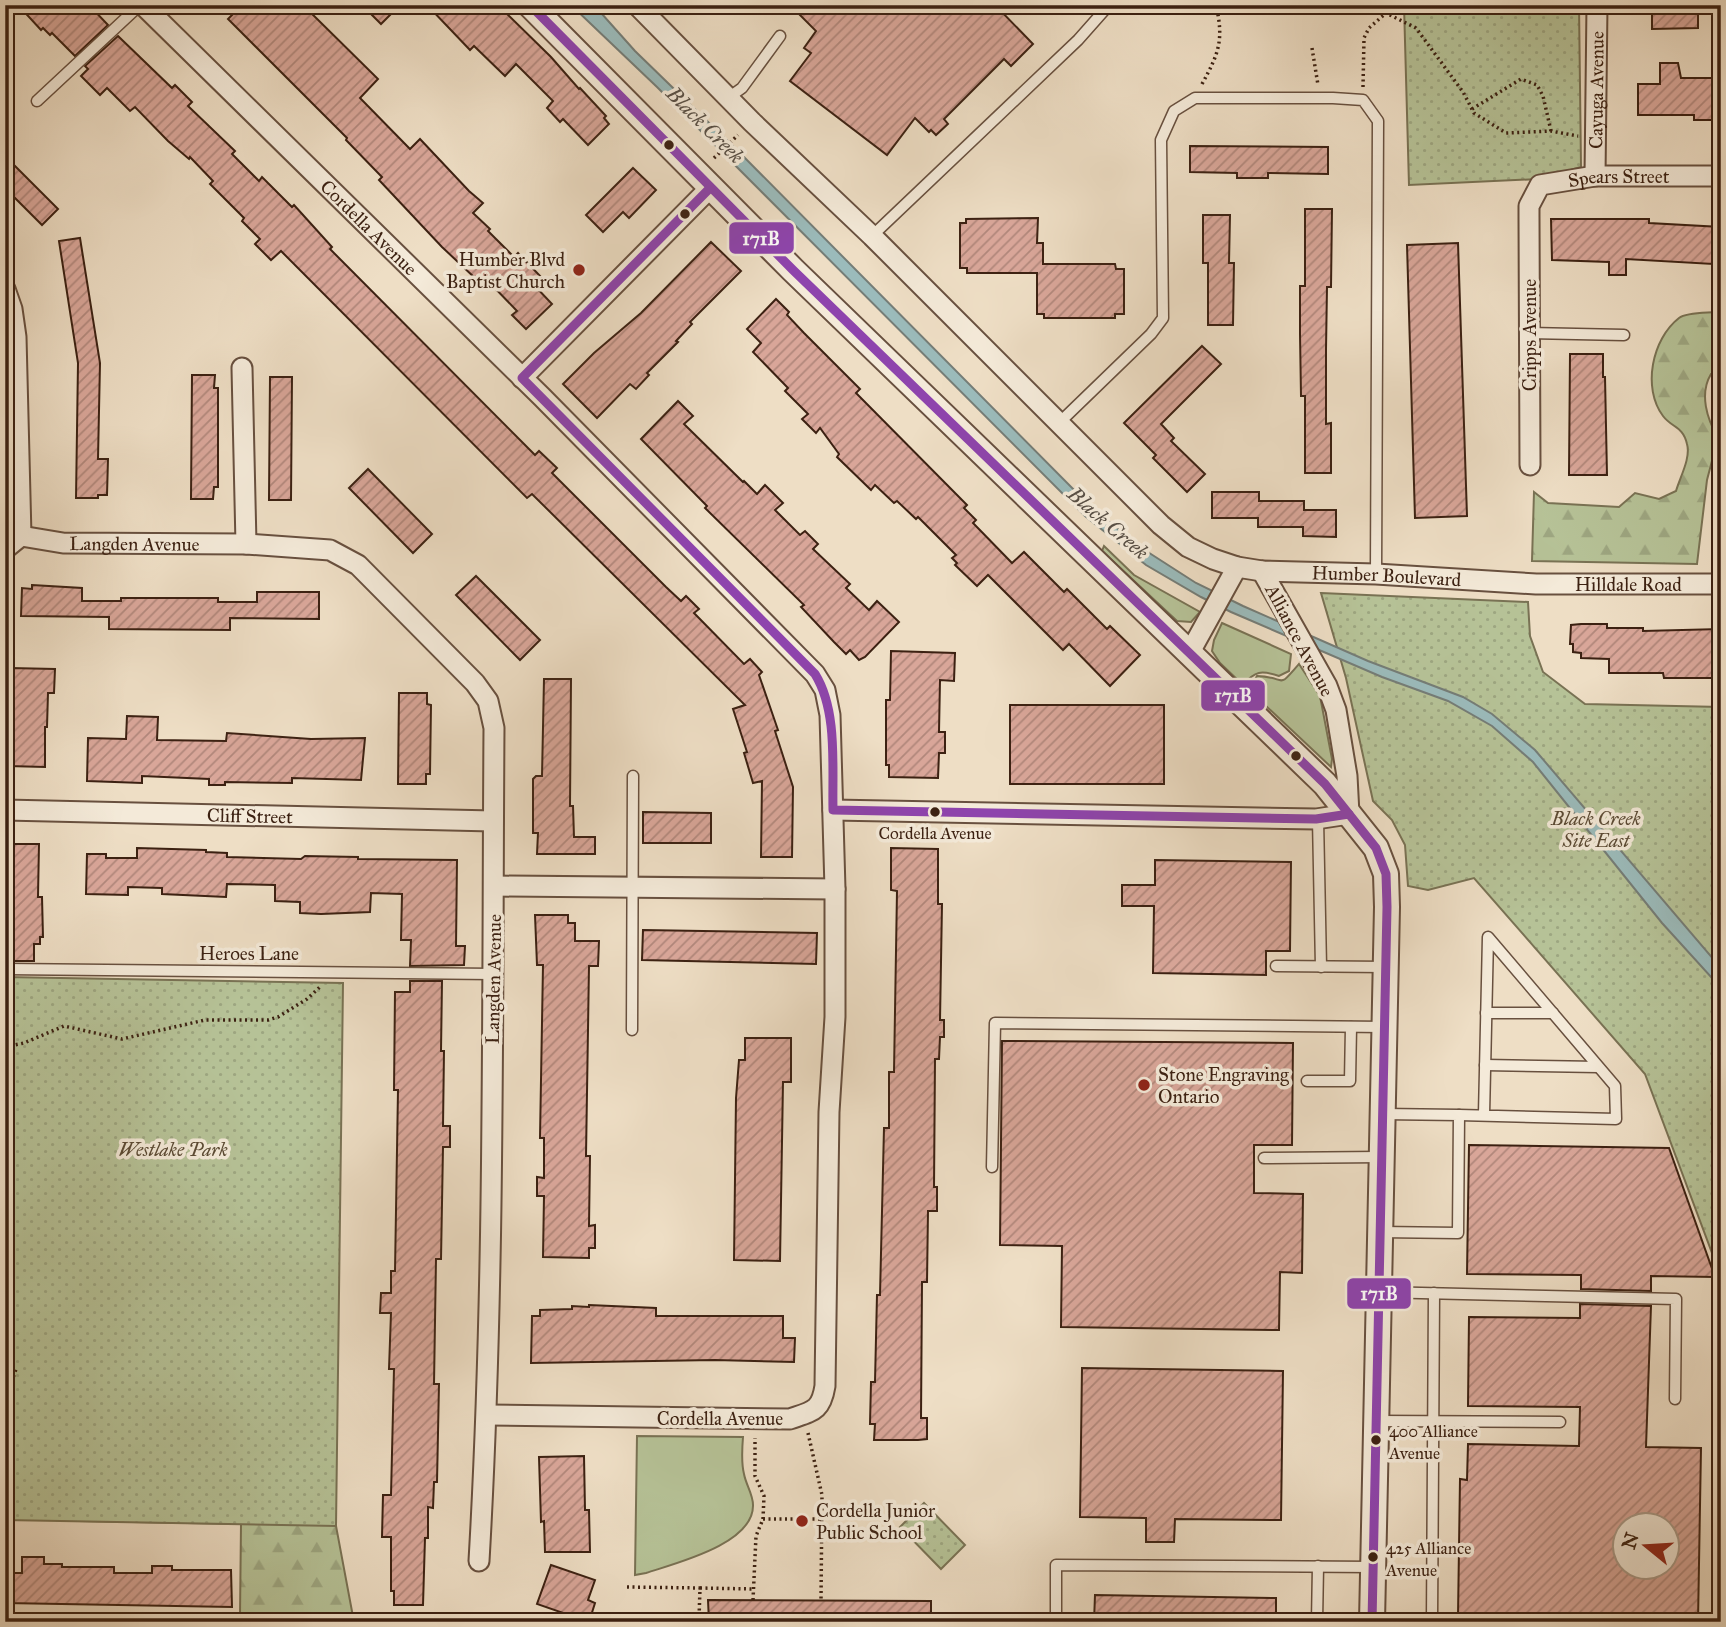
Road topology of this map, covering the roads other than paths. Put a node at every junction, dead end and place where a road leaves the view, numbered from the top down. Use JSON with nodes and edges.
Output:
{"nodes":[{"id":1,"x":141,"y":5,"type":"edge"},
{"id":2,"x":530,"y":5,"type":"edge"},
{"id":3,"x":637,"y":5,"type":"edge"},
{"id":4,"x":1109,"y":5,"type":"edge"},
{"id":5,"x":1597,"y":5,"type":"edge"},
{"id":6,"x":780,"y":36,"type":"dead end"},
{"id":7,"x":728,"y":98,"type":"junction"},
{"id":8,"x":37,"y":101,"type":"dead end"},
{"id":9,"x":1595,"y":176,"type":"junction"},
{"id":10,"x":1721,"y":176,"type":"edge"},
{"id":11,"x":710,"y":188,"type":"junction"},
{"id":12,"x":1529,"y":206,"type":"joint"},
{"id":13,"x":872,"y":236,"type":"junction"},
{"id":14,"x":5,"y":289,"type":"edge"},
{"id":15,"x":1529,"y":333,"type":"junction"},
{"id":16,"x":1624,"y":335,"type":"dead end"},
{"id":17,"x":242,"y":368,"type":"dead end"},
{"id":18,"x":522,"y":378,"type":"junction"},
{"id":19,"x":1059,"y":423,"type":"junction"},
{"id":20,"x":1530,"y":465,"type":"dead end"},
{"id":21,"x":21,"y":536,"type":"junction"},
{"id":22,"x":246,"y":544,"type":"junction"},
{"id":23,"x":5,"y":549,"type":"edge"},
{"id":24,"x":1237,"y":567,"type":"junction"},
{"id":25,"x":1262,"y":570,"type":"junction"},
{"id":26,"x":1376,"y":574,"type":"junction"},
{"id":27,"x":1536,"y":584,"type":"joint"},
{"id":28,"x":1721,"y":584,"type":"edge"},
{"id":29,"x":1190,"y":652,"type":"junction"},
{"id":30,"x":634,"y":775,"type":"dead end"},
{"id":31,"x":5,"y":810,"type":"edge"},
{"id":32,"x":833,"y":810,"type":"junction"},
{"id":33,"x":1349,"y":814,"type":"junction"},
{"id":34,"x":1318,"y":819,"type":"junction"},
{"id":35,"x":493,"y":821,"type":"junction"},
{"id":36,"x":494,"y":886,"type":"junction"},
{"id":37,"x":634,"y":888,"type":"junction"},
{"id":38,"x":835,"y":889,"type":"junction"},
{"id":39,"x":1276,"y":966,"type":"dead end"},
{"id":40,"x":1321,"y":967,"type":"junction"},
{"id":41,"x":1386,"y":967,"type":"junction"},
{"id":42,"x":5,"y":969,"type":"edge"},
{"id":43,"x":493,"y":974,"type":"junction"},
{"id":44,"x":1486,"y":1013,"type":"junction"},
{"id":45,"x":1553,"y":1013,"type":"junction"},
{"id":46,"x":1351,"y":1027,"type":"junction"},
{"id":47,"x":1385,"y":1027,"type":"junction"},
{"id":48,"x":632,"y":1030,"type":"dead end"},
{"id":49,"x":1485,"y":1065,"type":"junction"},
{"id":50,"x":1598,"y":1067,"type":"junction"},
{"id":51,"x":1307,"y":1081,"type":"dead end"},
{"id":52,"x":1383,"y":1114,"type":"junction"},
{"id":53,"x":1459,"y":1115,"type":"junction"},
{"id":54,"x":1484,"y":1115,"type":"junction"},
{"id":55,"x":1382,"y":1157,"type":"junction"},
{"id":56,"x":1264,"y":1158,"type":"dead end"},
{"id":57,"x":992,"y":1167,"type":"dead end"},
{"id":58,"x":1380,"y":1232,"type":"junction"},
{"id":59,"x":1379,"y":1292,"type":"junction"},
{"id":60,"x":1434,"y":1293,"type":"junction"},
{"id":61,"x":1675,"y":1399,"type":"dead end"},
{"id":62,"x":488,"y":1415,"type":"junction"},
{"id":63,"x":1376,"y":1421,"type":"junction"},
{"id":64,"x":1433,"y":1421,"type":"junction"},
{"id":65,"x":1560,"y":1422,"type":"dead end"},
{"id":66,"x":479,"y":1561,"type":"dead end"},
{"id":67,"x":1318,"y":1566,"type":"junction"},
{"id":68,"x":1374,"y":1567,"type":"junction"},
{"id":69,"x":1056,"y":1622,"type":"edge"},
{"id":70,"x":1317,"y":1622,"type":"edge"},
{"id":71,"x":1372,"y":1622,"type":"edge"},
{"id":72,"x":1432,"y":1622,"type":"edge"}],
"edges":[{"from":1,"to":8,"type":"lane"},
{"from":1,"to":18,"type":"street","name":"Cordella Avenue"},
{"from":2,"to":11,"type":"street"},
{"from":3,"to":7,"type":"street","name":"Humber Boulevard"},
{"from":4,"to":13,"type":"lane"},
{"from":5,"to":9,"type":"street","name":"Cayuga Avenue"},
{"from":6,"to":7,"type":"lane"},
{"from":7,"to":13,"type":"street","name":"Humber Boulevard"},
{"from":9,"to":10,"type":"street","name":"Spears Street"},
{"from":9,"to":12,"type":"street","name":"Spears Street"},
{"from":11,"to":18,"type":"street"},
{"from":11,"to":29,"type":"street"},
{"from":12,"to":15,"type":"street","name":"Cripps Avenue"},
{"from":13,"to":19,"type":"street","name":"Humber Boulevard"},
{"from":14,"to":21,"type":"street"},
{"from":15,"to":16,"type":"lane"},
{"from":15,"to":20,"type":"street","name":"Cripps Avenue"},
{"from":17,"to":22,"type":"street"},
{"from":18,"to":32,"type":"street","name":"Cordella Avenue"},
{"from":19,"to":24,"type":"street","name":"Humber Boulevard"},
{"from":19,"to":26,"type":"lane"},
{"from":21,"to":22,"type":"street","name":"Langden Avenue"},
{"from":21,"to":23,"type":"street"},
{"from":22,"to":35,"type":"street","name":"Langden Avenue"},
{"from":24,"to":25,"type":"street","name":"Humber Boulevard"},
{"from":24,"to":29,"type":"street"},
{"from":25,"to":26,"type":"street","name":"Humber Boulevard"},
{"from":25,"to":33,"type":"street","name":"Alliance Avenue"},
{"from":26,"to":27,"type":"street","name":"Humber Boulevard"},
{"from":27,"to":28,"type":"street","name":"Hilldale Road"},
{"from":29,"to":33,"type":"street"},
{"from":30,"to":37,"type":"lane"},
{"from":31,"to":35,"type":"street","name":"Cliff Street"},
{"from":32,"to":34,"type":"street"},
{"from":32,"to":38,"type":"street","name":"Cordella Avenue"},
{"from":33,"to":34,"type":"street"},
{"from":33,"to":41,"type":"street"},
{"from":34,"to":40,"type":"lane"},
{"from":35,"to":36,"type":"street","name":"Langden Avenue"},
{"from":36,"to":37,"type":"street"},
{"from":36,"to":43,"type":"street","name":"Langden Avenue"},
{"from":37,"to":38,"type":"street"},
{"from":37,"to":48,"type":"lane"},
{"from":38,"to":62,"type":"street","name":"Cordella Avenue"},
{"from":39,"to":40,"type":"lane"},
{"from":40,"to":41,"type":"lane"},
{"from":41,"to":47,"type":"street"},
{"from":42,"to":43,"type":"lane","name":"Heroes Lane"},
{"from":43,"to":62,"type":"street","name":"Langden Avenue"},
{"from":44,"to":45,"type":"lane"},
{"from":44,"to":45,"type":"lane"},
{"from":44,"to":49,"type":"lane"},
{"from":45,"to":50,"type":"lane"},
{"from":46,"to":47,"type":"lane"},
{"from":46,"to":51,"type":"lane"},
{"from":46,"to":57,"type":"lane"},
{"from":47,"to":52,"type":"street"},
{"from":49,"to":50,"type":"lane"},
{"from":49,"to":54,"type":"lane"},
{"from":50,"to":54,"type":"lane"},
{"from":52,"to":53,"type":"lane"},
{"from":52,"to":55,"type":"street"},
{"from":53,"to":54,"type":"lane"},
{"from":53,"to":58,"type":"lane"},
{"from":55,"to":56,"type":"lane"},
{"from":55,"to":58,"type":"street"},
{"from":58,"to":59,"type":"street"},
{"from":59,"to":60,"type":"lane"},
{"from":59,"to":63,"type":"street"},
{"from":60,"to":61,"type":"lane"},
{"from":60,"to":64,"type":"lane"},
{"from":62,"to":66,"type":"street","name":"Langden Avenue"},
{"from":63,"to":64,"type":"lane"},
{"from":63,"to":68,"type":"street"},
{"from":64,"to":65,"type":"lane"},
{"from":64,"to":72,"type":"lane"},
{"from":67,"to":68,"type":"lane"},
{"from":67,"to":69,"type":"lane"},
{"from":67,"to":70,"type":"lane"},
{"from":68,"to":71,"type":"street"}]}
